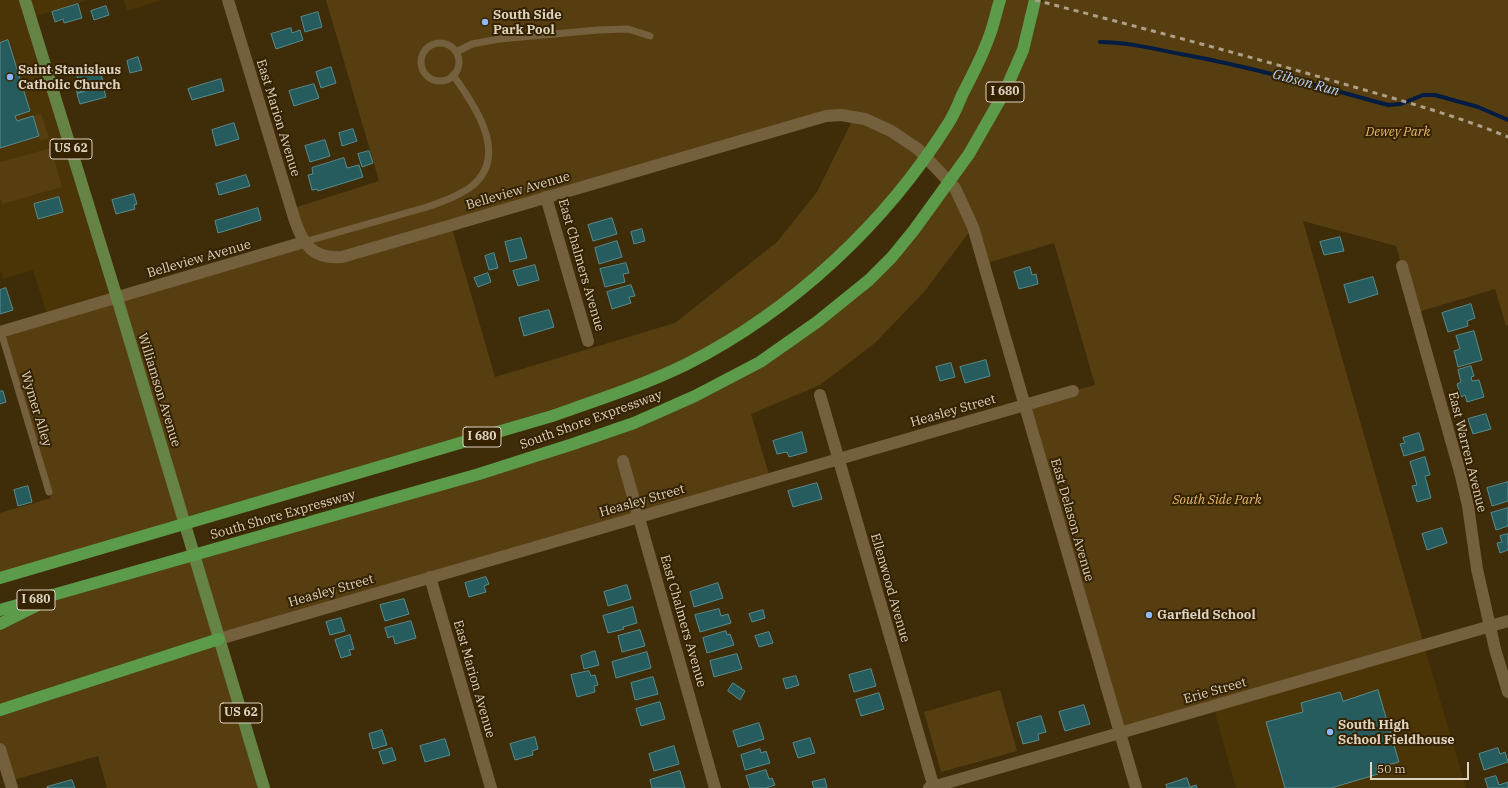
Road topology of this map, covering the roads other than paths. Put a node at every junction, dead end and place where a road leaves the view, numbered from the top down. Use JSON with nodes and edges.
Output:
{"nodes":[{"id":1,"x":25,"y":0,"type":"edge"},
{"id":2,"x":228,"y":0,"type":"edge"},
{"id":3,"x":1000,"y":0,"type":"edge"},
{"id":4,"x":1035,"y":0,"type":"edge"},
{"id":5,"x":1043,"y":0,"type":"edge"},
{"id":6,"x":1032,"y":23,"type":"junction"},
{"id":7,"x":650,"y":36,"type":"dead end"},
{"id":8,"x":456,"y":52,"type":"junction"},
{"id":9,"x":453,"y":75,"type":"junction"},
{"id":10,"x":546,"y":197,"type":"junction"},
{"id":11,"x":304,"y":242,"type":"junction"},
{"id":12,"x":982,"y":259,"type":"joint"},
{"id":13,"x":1402,"y":266,"type":"dead end"},
{"id":14,"x":116,"y":298,"type":"junction"},
{"id":15,"x":0,"y":332,"type":"edge"},
{"id":16,"x":588,"y":341,"type":"dead end"},
{"id":17,"x":1073,"y":391,"type":"dead end"},
{"id":18,"x":820,"y":395,"type":"dead end"},
{"id":19,"x":1024,"y":405,"type":"junction"},
{"id":20,"x":838,"y":459,"type":"junction"},
{"id":21,"x":623,"y":461,"type":"dead end"},
{"id":22,"x":49,"y":492,"type":"dead end"},
{"id":23,"x":639,"y":516,"type":"junction"},
{"id":24,"x":430,"y":577,"type":"junction"},
{"id":25,"x":0,"y":578,"type":"edge"},
{"id":26,"x":72,"y":589,"type":"junction"},
{"id":27,"x":0,"y":610,"type":"edge"},
{"id":28,"x":1508,"y":621,"type":"edge"},
{"id":29,"x":0,"y":624,"type":"edge"},
{"id":30,"x":1490,"y":626,"type":"junction"},
{"id":31,"x":219,"y":638,"type":"junction"},
{"id":32,"x":1508,"y":692,"type":"edge"},
{"id":33,"x":0,"y":710,"type":"edge"},
{"id":34,"x":1119,"y":733,"type":"junction"},
{"id":35,"x":0,"y":749,"type":"edge"},
{"id":36,"x":12,"y":788,"type":"edge"},
{"id":37,"x":264,"y":788,"type":"edge"},
{"id":38,"x":491,"y":788,"type":"edge"},
{"id":39,"x":715,"y":788,"type":"edge"},
{"id":40,"x":932,"y":788,"type":"edge"},
{"id":41,"x":1136,"y":788,"type":"edge"}],
"edges":[{"from":1,"to":14,"type":"main road","name":"Williamson Avenue","number":"US 62"},
{"from":2,"to":11,"type":"street","name":"East Marion Avenue"},
{"from":3,"to":25,"type":"highway","name":"South Shore Expressway","number":"I 680"},
{"from":4,"to":6,"type":"highway"},
{"from":5,"to":6,"type":"highway"},
{"from":6,"to":26,"type":"highway","name":"South Shore Expressway","number":"I 680"},
{"from":7,"to":8,"type":"lane"},
{"from":8,"to":9,"type":"lane"},
{"from":8,"to":9,"type":"lane"},
{"from":9,"to":11,"type":"lane"},
{"from":10,"to":11,"type":"street","name":"Belleview Avenue"},
{"from":10,"to":12,"type":"street","name":"Belleview Avenue"},
{"from":10,"to":16,"type":"street","name":"East Chalmers Avenue"},
{"from":11,"to":14,"type":"street","name":"Belleview Avenue"},
{"from":12,"to":19,"type":"street","name":"East Delason Avenue"},
{"from":13,"to":30,"type":"street","name":"East Warren Avenue"},
{"from":14,"to":15,"type":"street","name":"Belleview Avenue"},
{"from":14,"to":31,"type":"main road","name":"Williamson Avenue","number":"US 62"},
{"from":15,"to":22,"type":"lane","name":"Wymer Alley"},
{"from":17,"to":19,"type":"street","name":"Heasley Street"},
{"from":18,"to":20,"type":"street","name":"Ellenwood Avenue"},
{"from":19,"to":20,"type":"street","name":"Heasley Street"},
{"from":19,"to":34,"type":"street","name":"East Delason Avenue"},
{"from":20,"to":23,"type":"street","name":"Heasley Street"},
{"from":20,"to":40,"type":"street","name":"Ellenwood Avenue"},
{"from":21,"to":23,"type":"street","name":"East Chalmers Avenue"},
{"from":23,"to":24,"type":"street","name":"Heasley Street"},
{"from":23,"to":39,"type":"street","name":"East Chalmers Avenue"},
{"from":24,"to":31,"type":"street","name":"Heasley Street"},
{"from":24,"to":38,"type":"street","name":"East Marion Avenue"},
{"from":26,"to":27,"type":"highway","name":"South Shore Expressway","number":"I 680"},
{"from":26,"to":29,"type":"highway"},
{"from":28,"to":30,"type":"street","name":"Erie Street"},
{"from":30,"to":32,"type":"street","name":"East Warren Avenue"},
{"from":30,"to":34,"type":"street","name":"Erie Street"},
{"from":31,"to":33,"type":"highway"},
{"from":31,"to":37,"type":"main road","name":"Williamson Avenue","number":"US 62"},
{"from":34,"to":40,"type":"street","name":"Erie Street"},
{"from":34,"to":41,"type":"street","name":"East Delason Avenue"},
{"from":35,"to":36,"type":"street"}]}
